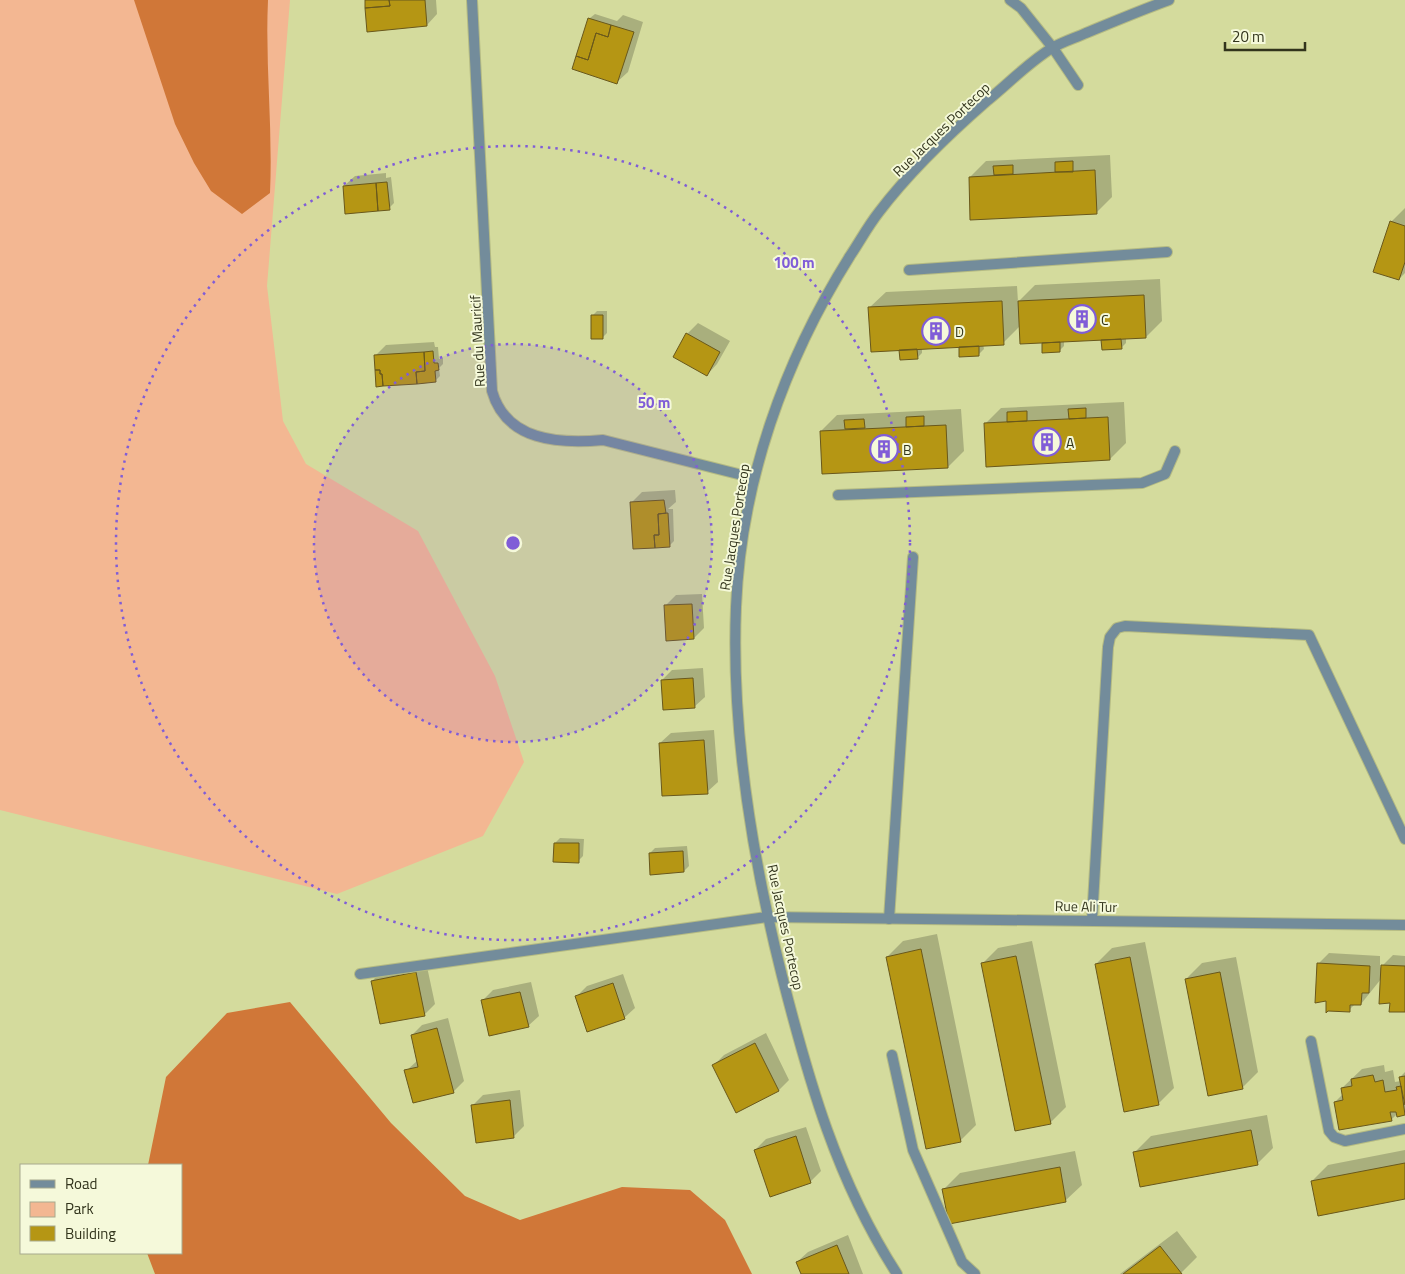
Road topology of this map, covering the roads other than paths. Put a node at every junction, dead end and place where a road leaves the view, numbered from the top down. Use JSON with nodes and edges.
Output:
{"nodes":[{"id":1,"x":472,"y":0,"type":"edge"},
{"id":2,"x":1010,"y":0,"type":"edge"},
{"id":3,"x":1169,"y":0,"type":"edge"},
{"id":4,"x":1052,"y":48,"type":"junction"},
{"id":5,"x":1078,"y":85,"type":"dead end"},
{"id":6,"x":1167,"y":252,"type":"dead end"},
{"id":7,"x":909,"y":270,"type":"dead end"},
{"id":8,"x":1174,"y":451,"type":"dead end"},
{"id":9,"x":754,"y":478,"type":"junction"},
{"id":10,"x":838,"y":494,"type":"dead end"},
{"id":11,"x":913,"y":557,"type":"dead end"},
{"id":12,"x":1405,"y":839,"type":"edge"},
{"id":13,"x":767,"y":917,"type":"junction"},
{"id":14,"x":889,"y":919,"type":"junction"},
{"id":15,"x":1092,"y":920,"type":"junction"},
{"id":16,"x":1405,"y":925,"type":"edge"},
{"id":17,"x":360,"y":974,"type":"dead end"},
{"id":18,"x":1311,"y":1041,"type":"dead end"},
{"id":19,"x":892,"y":1055,"type":"dead end"},
{"id":20,"x":1405,"y":1129,"type":"edge"},
{"id":21,"x":897,"y":1274,"type":"edge"},
{"id":22,"x":975,"y":1274,"type":"edge"}],
"edges":[{"from":1,"to":9,"type":"street","name":"Rue du Mauricif"},
{"from":2,"to":4,"type":"street"},
{"from":3,"to":4,"type":"street","name":"Rue Jacques Portecop"},
{"from":4,"to":5,"type":"street"},
{"from":4,"to":9,"type":"street","name":"Rue Jacques Portecop"},
{"from":6,"to":7,"type":"street"},
{"from":8,"to":10,"type":"street"},
{"from":9,"to":13,"type":"street","name":"Rue Jacques Portecop"},
{"from":11,"to":14,"type":"street"},
{"from":12,"to":15,"type":"street"},
{"from":13,"to":14,"type":"street","name":"Rue Ali Tur"},
{"from":13,"to":17,"type":"street","name":"Rue Ali Tur"},
{"from":13,"to":21,"type":"street","name":"Rue Jacques Portecop"},
{"from":14,"to":15,"type":"street","name":"Rue Ali Tur"},
{"from":15,"to":16,"type":"street","name":"Rue Ali Tur"},
{"from":18,"to":20,"type":"street"},
{"from":19,"to":22,"type":"street"}]}
